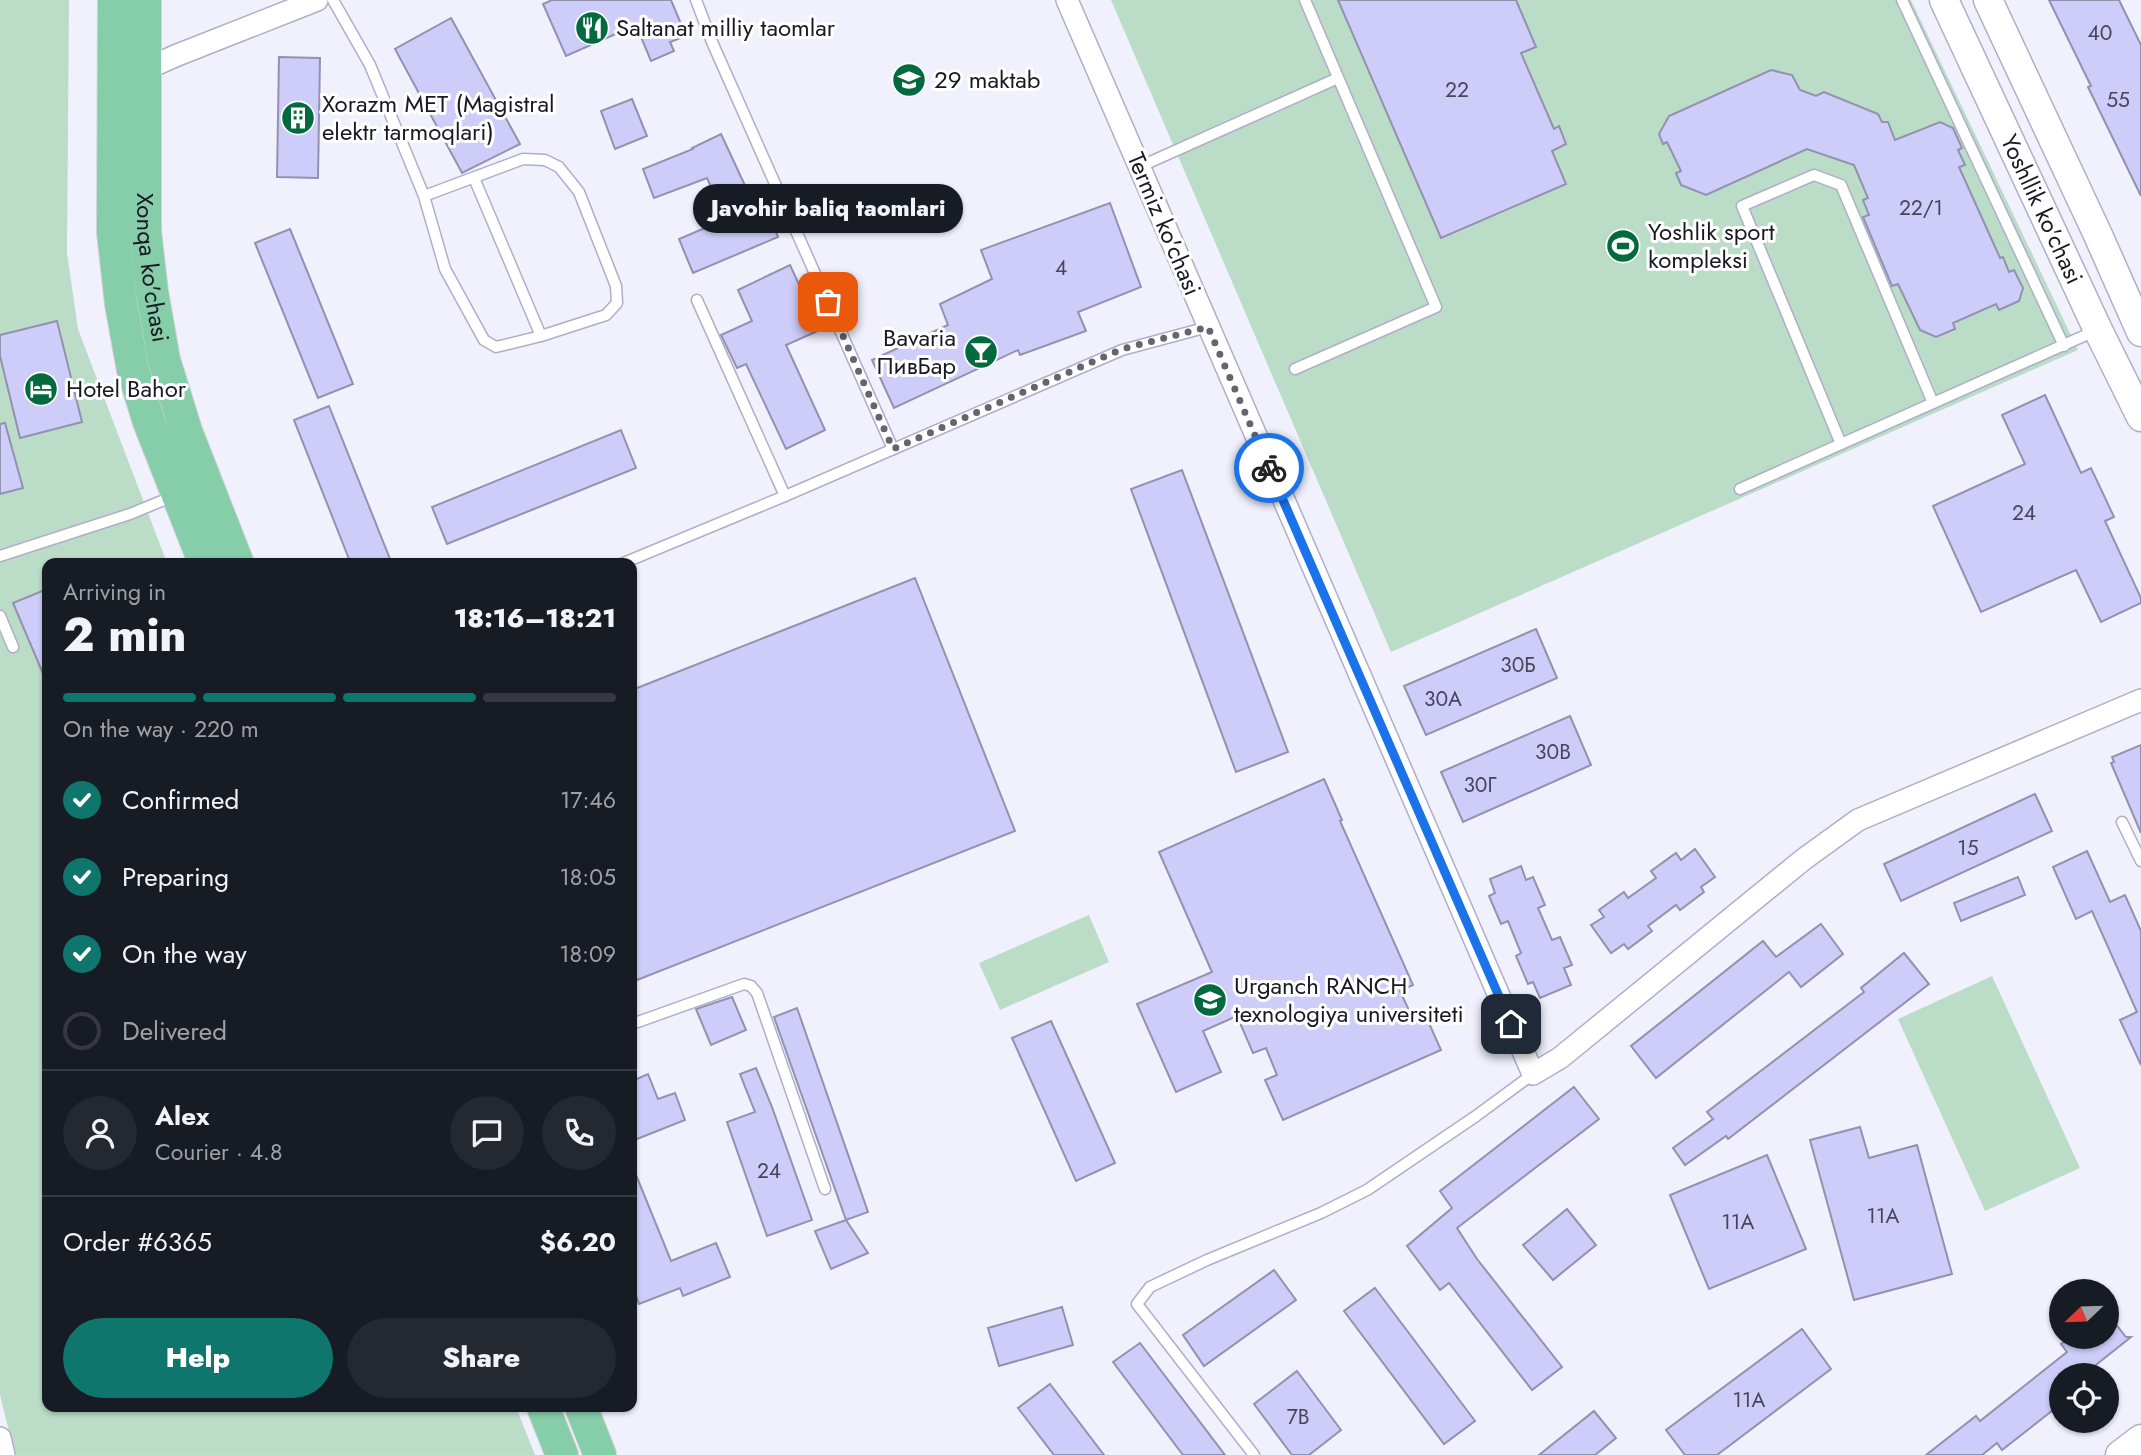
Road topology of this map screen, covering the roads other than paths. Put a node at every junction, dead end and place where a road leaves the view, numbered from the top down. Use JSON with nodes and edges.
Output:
{"nodes":[{"id":1,"x":114,"y":0,"type":"edge"},
{"id":2,"x":145,"y":0,"type":"edge"},
{"id":3,"x":317,"y":0,"type":"edge"},
{"id":4,"x":333,"y":0,"type":"edge"},
{"id":5,"x":696,"y":0,"type":"edge"},
{"id":6,"x":1067,"y":0,"type":"edge"},
{"id":7,"x":1305,"y":0,"type":"edge"},
{"id":8,"x":1902,"y":0,"type":"edge"},
{"id":9,"x":1944,"y":0,"type":"edge"},
{"id":10,"x":1989,"y":0,"type":"edge"},
{"id":11,"x":144,"y":70,"type":"junction"},
{"id":12,"x":1338,"y":78,"type":"junction"},
{"id":13,"x":1139,"y":167,"type":"junction"},
{"id":14,"x":474,"y":178,"type":"junction"},
{"id":15,"x":424,"y":195,"type":"junction"},
{"id":16,"x":697,"y":300,"type":"dead end"},
{"id":17,"x":1208,"y":327,"type":"junction"},
{"id":18,"x":2098,"y":330,"type":"junction"},
{"id":19,"x":2141,"y":332,"type":"edge"},
{"id":20,"x":541,"y":336,"type":"junction"},
{"id":21,"x":2064,"y":346,"type":"junction"},
{"id":22,"x":1295,"y":369,"type":"dead end"},
{"id":23,"x":1933,"y":403,"type":"junction"},
{"id":24,"x":2141,"y":416,"type":"edge"},
{"id":25,"x":1841,"y":444,"type":"junction"},
{"id":26,"x":893,"y":449,"type":"junction"},
{"id":27,"x":1740,"y":489,"type":"dead end"},
{"id":28,"x":177,"y":495,"type":"junction"},
{"id":29,"x":785,"y":496,"type":"junction"},
{"id":30,"x":0,"y":556,"type":"edge"},
{"id":31,"x":203,"y":558,"type":"edge"},
{"id":32,"x":236,"y":558,"type":"edge"},
{"id":33,"x":635,"y":558,"type":"edge"},
{"id":34,"x":0,"y":615,"type":"edge"},
{"id":35,"x":13,"y":647,"type":"dead end"},
{"id":36,"x":2141,"y":700,"type":"edge"},
{"id":37,"x":2122,"y":822,"type":"dead end"},
{"id":38,"x":2141,"y":861,"type":"edge"},
{"id":39,"x":637,"y":1022,"type":"edge"},
{"id":40,"x":1533,"y":1074,"type":"junction"},
{"id":41,"x":825,"y":1189,"type":"dead end"},
{"id":42,"x":555,"y":1412,"type":"edge"},
{"id":43,"x":583,"y":1412,"type":"edge"},
{"id":44,"x":0,"y":1438,"type":"edge"},
{"id":45,"x":2141,"y":1439,"type":"edge"},
{"id":46,"x":4,"y":1455,"type":"edge"},
{"id":47,"x":562,"y":1455,"type":"edge"},
{"id":48,"x":600,"y":1455,"type":"edge"},
{"id":49,"x":1254,"y":1455,"type":"edge"},
{"id":50,"x":2120,"y":1455,"type":"edge"}],
"edges":[{"from":1,"to":28,"type":"main road","name":"Xonqa ko'chasi"},
{"from":2,"to":11,"type":"main road","name":"Xonqa ko'chasi"},
{"from":3,"to":11,"type":"street"},
{"from":4,"to":15,"type":"lane"},
{"from":5,"to":26,"type":"lane"},
{"from":6,"to":13,"type":"street","name":"Termiz ko'chasi"},
{"from":7,"to":12,"type":"lane"},
{"from":8,"to":21,"type":"lane"},
{"from":9,"to":18,"type":"main road","name":"Yoshllik ko'chasi"},
{"from":10,"to":19,"type":"main road","name":"Yoshllik ko'chasi"},
{"from":11,"to":32,"type":"main road","name":"Xonqa ko'chasi"},
{"from":12,"to":13,"type":"lane"},
{"from":12,"to":22,"type":"lane"},
{"from":13,"to":17,"type":"street","name":"Termiz ko'chasi"},
{"from":14,"to":15,"type":"lane"},
{"from":14,"to":20,"type":"lane"},
{"from":14,"to":20,"type":"lane"},
{"from":15,"to":20,"type":"lane"},
{"from":16,"to":29,"type":"lane"},
{"from":17,"to":26,"type":"lane"},
{"from":17,"to":40,"type":"street","name":"Termiz ko'chasi"},
{"from":18,"to":21,"type":"lane"},
{"from":18,"to":24,"type":"main road","name":"Yoshllik ko'chasi"},
{"from":21,"to":23,"type":"lane"},
{"from":23,"to":25,"type":"lane"},
{"from":23,"to":25,"type":"lane"},
{"from":25,"to":27,"type":"lane"},
{"from":26,"to":29,"type":"lane"},
{"from":28,"to":30,"type":"lane"},
{"from":28,"to":31,"type":"main road","name":"Xonqa ko'chasi"},
{"from":29,"to":33,"type":"lane"},
{"from":34,"to":35,"type":"lane"},
{"from":36,"to":40,"type":"street"},
{"from":37,"to":38,"type":"lane"},
{"from":39,"to":41,"type":"lane"},
{"from":40,"to":49,"type":"lane"},
{"from":42,"to":47,"type":"main road"},
{"from":43,"to":48,"type":"main road"},
{"from":44,"to":46,"type":"street"},
{"from":45,"to":50,"type":"main road"}]}
